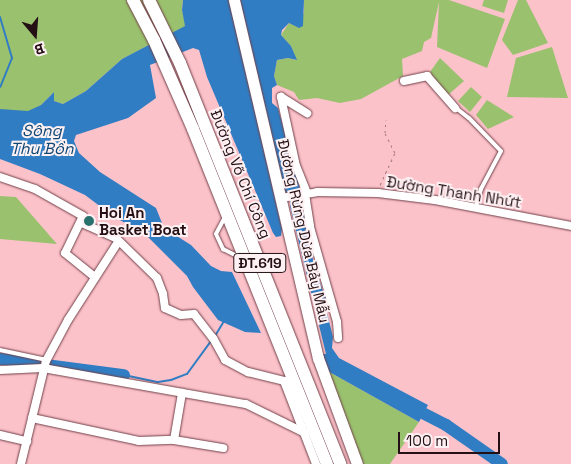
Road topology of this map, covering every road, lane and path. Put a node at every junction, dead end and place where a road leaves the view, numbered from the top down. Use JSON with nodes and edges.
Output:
{"nodes":[{"id":1,"x":133,"y":0,"type":"edge"},
{"id":2,"x":149,"y":0,"type":"edge"},
{"id":3,"x":234,"y":0,"type":"edge"},
{"id":4,"x":404,"y":81,"type":"dead end"},
{"id":5,"x":455,"y":108,"type":"joint"},
{"id":6,"x":307,"y":113,"type":"dead end"},
{"id":7,"x":386,"y":120,"type":"dead end"},
{"id":8,"x":198,"y":127,"type":"junction"},
{"id":9,"x":0,"y":177,"type":"edge"},
{"id":10,"x":378,"y":193,"type":"junction"},
{"id":11,"x":304,"y":194,"type":"junction"},
{"id":12,"x":283,"y":198,"type":"junction"},
{"id":13,"x":476,"y":207,"type":"junction"},
{"id":14,"x":227,"y":213,"type":"junction"},
{"id":15,"x":82,"y":222,"type":"junction"},
{"id":16,"x":571,"y":226,"type":"edge"},
{"id":17,"x":118,"y":242,"type":"junction"},
{"id":18,"x":246,"y":260,"type":"junction"},
{"id":19,"x":95,"y":277,"type":"junction"},
{"id":20,"x":338,"y":338,"type":"dead end"},
{"id":21,"x":0,"y":350,"type":"edge"},
{"id":22,"x":45,"y":363,"type":"junction"},
{"id":23,"x":0,"y":370,"type":"edge"},
{"id":24,"x":182,"y":393,"type":"junction"},
{"id":25,"x":32,"y":418,"type":"junction"},
{"id":26,"x":342,"y":426,"type":"junction"},
{"id":27,"x":303,"y":433,"type":"junction"},
{"id":28,"x":322,"y":434,"type":"junction"},
{"id":29,"x":0,"y":435,"type":"edge"},
{"id":30,"x":174,"y":440,"type":"junction"},
{"id":31,"x":27,"y":441,"type":"junction"},
{"id":32,"x":223,"y":448,"type":"dead end"},
{"id":33,"x":22,"y":464,"type":"edge"},
{"id":34,"x":316,"y":464,"type":"edge"},
{"id":35,"x":327,"y":464,"type":"edge"},
{"id":36,"x":340,"y":464,"type":"edge"},
{"id":37,"x":357,"y":464,"type":"edge"}],
"edges":[{"from":1,"to":8,"type":"main road","name":"Đường Võ Chí Công","number":"ĐT.619"},
{"from":2,"to":8,"type":"main road","name":"Đường Võ Chí Công","number":"ĐT.619"},
{"from":3,"to":12,"type":"street","name":"Đường Rừng Dừa Bảy Mẫu"},
{"from":4,"to":5,"type":"street"},
{"from":5,"to":13,"type":"lane"},
{"from":6,"to":11,"type":"street"},
{"from":7,"to":10,"type":"path"},
{"from":8,"to":14,"type":"main road","name":"Đường Võ Chí Công","number":"ĐT.619"},
{"from":8,"to":28,"type":"main road","name":"Đường Võ Chí Công","number":"ĐT.619"},
{"from":9,"to":15,"type":"street"},
{"from":10,"to":11,"type":"street","name":"Đường Thanh Nhứt"},
{"from":10,"to":13,"type":"street","name":"Đường Thanh Nhứt"},
{"from":11,"to":12,"type":"street","name":"Đường Thanh Nhứt"},
{"from":11,"to":20,"type":"street"},
{"from":12,"to":26,"type":"street","name":"Đường Rừng Dừa Bảy Mẫu"},
{"from":13,"to":16,"type":"street","name":"Đường Thanh Nhứt"},
{"from":14,"to":18,"type":"main road","name":"Đường Võ Chí Công","number":"ĐT.619"},
{"from":14,"to":18,"type":"lane"},
{"from":15,"to":17,"type":"street"},
{"from":15,"to":19,"type":"street"},
{"from":17,"to":19,"type":"street"},
{"from":17,"to":27,"type":"street"},
{"from":18,"to":28,"type":"main road","name":"Đường Võ Chí Công","number":"ĐT.619"},
{"from":19,"to":22,"type":"street"},
{"from":21,"to":22,"type":"lane"},
{"from":22,"to":23,"type":"street"},
{"from":22,"to":24,"type":"street"},
{"from":22,"to":25,"type":"street"},
{"from":24,"to":27,"type":"street"},
{"from":24,"to":30,"type":"street"},
{"from":25,"to":30,"type":"street"},
{"from":25,"to":31,"type":"street"},
{"from":26,"to":28,"type":"street"},
{"from":26,"to":37,"type":"street","name":"Đường Rừng Dừa Bảy Mẫu"},
{"from":27,"to":28,"type":"street"},
{"from":27,"to":34,"type":"street"},
{"from":28,"to":35,"type":"main road","name":"Đường Võ Chí Công","number":"ĐT.619"},
{"from":28,"to":36,"type":"main road","name":"Đường Võ Chí Công","number":"ĐT.619"},
{"from":29,"to":31,"type":"street"},
{"from":30,"to":32,"type":"street"},
{"from":31,"to":33,"type":"street"}]}
